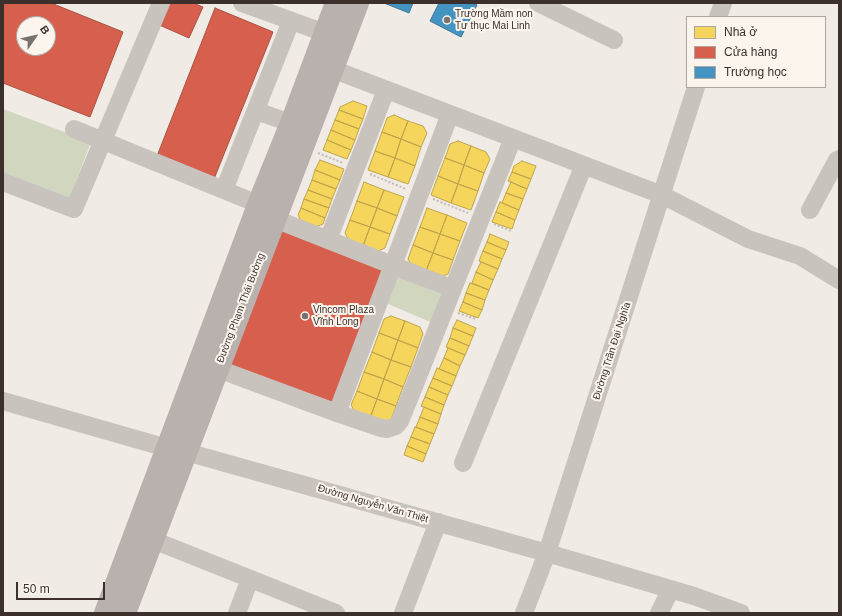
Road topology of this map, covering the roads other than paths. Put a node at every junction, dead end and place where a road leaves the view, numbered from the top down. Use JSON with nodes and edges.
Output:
{"nodes":[{"id":1,"x":161,"y":3,"type":"edge"},
{"id":2,"x":242,"y":3,"type":"edge"},
{"id":3,"x":336,"y":3,"type":"edge"},
{"id":4,"x":358,"y":3,"type":"edge"},
{"id":5,"x":538,"y":3,"type":"edge"},
{"id":6,"x":723,"y":3,"type":"edge"},
{"id":7,"x":718,"y":16,"type":"edge"},
{"id":8,"x":291,"y":21,"type":"junction"},
{"id":9,"x":325,"y":33,"type":"junction"},
{"id":10,"x":614,"y":40,"type":"dead end"},
{"id":11,"x":332,"y":69,"type":"junction"},
{"id":12,"x":696,"y":88,"type":"edge"},
{"id":13,"x":386,"y":90,"type":"junction"},
{"id":14,"x":256,"y":111,"type":"junction"},
{"id":15,"x":450,"y":114,"type":"junction"},
{"id":16,"x":300,"y":126,"type":"junction"},
{"id":17,"x":74,"y":129,"type":"dead end"},
{"id":18,"x":513,"y":138,"type":"junction"},
{"id":19,"x":103,"y":141,"type":"junction"},
{"id":20,"x":839,"y":159,"type":"edge"},
{"id":21,"x":584,"y":165,"type":"junction"},
{"id":22,"x":3,"y":182,"type":"edge"},
{"id":23,"x":224,"y":190,"type":"junction"},
{"id":24,"x":662,"y":194,"type":"junction"},
{"id":25,"x":258,"y":204,"type":"junction"},
{"id":26,"x":810,"y":210,"type":"dead end"},
{"id":27,"x":275,"y":219,"type":"junction"},
{"id":28,"x":328,"y":240,"type":"junction"},
{"id":29,"x":393,"y":265,"type":"junction"},
{"id":30,"x":839,"y":280,"type":"edge"},
{"id":31,"x":453,"y":289,"type":"junction"},
{"id":32,"x":218,"y":368,"type":"junction"},
{"id":33,"x":3,"y":401,"type":"edge"},
{"id":34,"x":337,"y":413,"type":"junction"},
{"id":35,"x":176,"y":450,"type":"junction"},
{"id":36,"x":463,"y":463,"type":"dead end"},
{"id":37,"x":438,"y":522,"type":"junction"},
{"id":38,"x":153,"y":540,"type":"junction"},
{"id":39,"x":547,"y":553,"type":"junction"},
{"id":40,"x":250,"y":579,"type":"junction"},
{"id":41,"x":671,"y":590,"type":"junction"},
{"id":42,"x":311,"y":608,"type":"edge"},
{"id":43,"x":105,"y":613,"type":"edge"},
{"id":44,"x":125,"y":613,"type":"edge"},
{"id":45,"x":237,"y":613,"type":"edge"},
{"id":46,"x":336,"y":613,"type":"edge"},
{"id":47,"x":403,"y":613,"type":"edge"},
{"id":48,"x":524,"y":613,"type":"edge"},
{"id":49,"x":659,"y":613,"type":"edge"},
{"id":50,"x":740,"y":613,"type":"edge"}],
"edges":[{"from":1,"to":19,"type":"street"},
{"from":2,"to":8,"type":"street"},
{"from":3,"to":9,"type":"main road","name":"Đường Phạm Thái Bường"},
{"from":4,"to":11,"type":"main road","name":"Đường Phạm Thái Bường"},
{"from":5,"to":10,"type":"street"},
{"from":6,"to":7,"type":"street"},
{"from":8,"to":9,"type":"street"},
{"from":8,"to":14,"type":"street"},
{"from":9,"to":16,"type":"main road","name":"Đường Phạm Thái Bường"},
{"from":11,"to":13,"type":"street"},
{"from":11,"to":16,"type":"main road","name":"Đường Phạm Thái Bường"},
{"from":12,"to":24,"type":"street","name":"Đường Trần Đại Nghĩa"},
{"from":13,"to":15,"type":"street"},
{"from":13,"to":28,"type":"street"},
{"from":14,"to":16,"type":"street"},
{"from":14,"to":23,"type":"street"},
{"from":15,"to":18,"type":"street"},
{"from":15,"to":29,"type":"street"},
{"from":16,"to":25,"type":"main road","name":"Đường Phạm Thái Bường"},
{"from":16,"to":27,"type":"main road","name":"Đường Phạm Thái Bường"},
{"from":17,"to":19,"type":"street"},
{"from":18,"to":21,"type":"street"},
{"from":18,"to":31,"type":"street"},
{"from":19,"to":22,"type":"street"},
{"from":19,"to":23,"type":"street"},
{"from":20,"to":26,"type":"street"},
{"from":21,"to":24,"type":"street"},
{"from":21,"to":36,"type":"street"},
{"from":23,"to":25,"type":"street"},
{"from":24,"to":30,"type":"street"},
{"from":24,"to":39,"type":"street","name":"Đường Trần Đại Nghĩa"},
{"from":25,"to":35,"type":"main road","name":"Đường Phạm Thái Bường"},
{"from":27,"to":28,"type":"street"},
{"from":27,"to":32,"type":"main road","name":"Đường Phạm Thái Bường"},
{"from":28,"to":29,"type":"street"},
{"from":29,"to":31,"type":"street"},
{"from":29,"to":34,"type":"street"},
{"from":31,"to":34,"type":"street"},
{"from":32,"to":34,"type":"street"},
{"from":32,"to":35,"type":"main road","name":"Đường Phạm Thái Bường"},
{"from":33,"to":35,"type":"street","name":"Đường Nguyễn Văn Thiệt"},
{"from":35,"to":37,"type":"street","name":"Đường Nguyễn Văn Thiệt"},
{"from":35,"to":38,"type":"main road","name":"Đường Phạm Thái Bường"},
{"from":35,"to":43,"type":"main road","name":"Đường Phạm Thái Bường"},
{"from":37,"to":39,"type":"street","name":"Đường Nguyễn Văn Thiệt"},
{"from":37,"to":47,"type":"street"},
{"from":38,"to":40,"type":"street"},
{"from":38,"to":44,"type":"main road","name":"Đường Phạm Thái Bường"},
{"from":39,"to":41,"type":"street","name":"Đường Nguyễn Văn Thiệt"},
{"from":39,"to":48,"type":"street","name":"Đường Trần Đại Nghĩa"},
{"from":40,"to":42,"type":"street"},
{"from":40,"to":45,"type":"street"},
{"from":41,"to":49,"type":"street"},
{"from":41,"to":50,"type":"street","name":"Đường Nguyễn Văn Thiệt"},
{"from":42,"to":46,"type":"street"}]}
